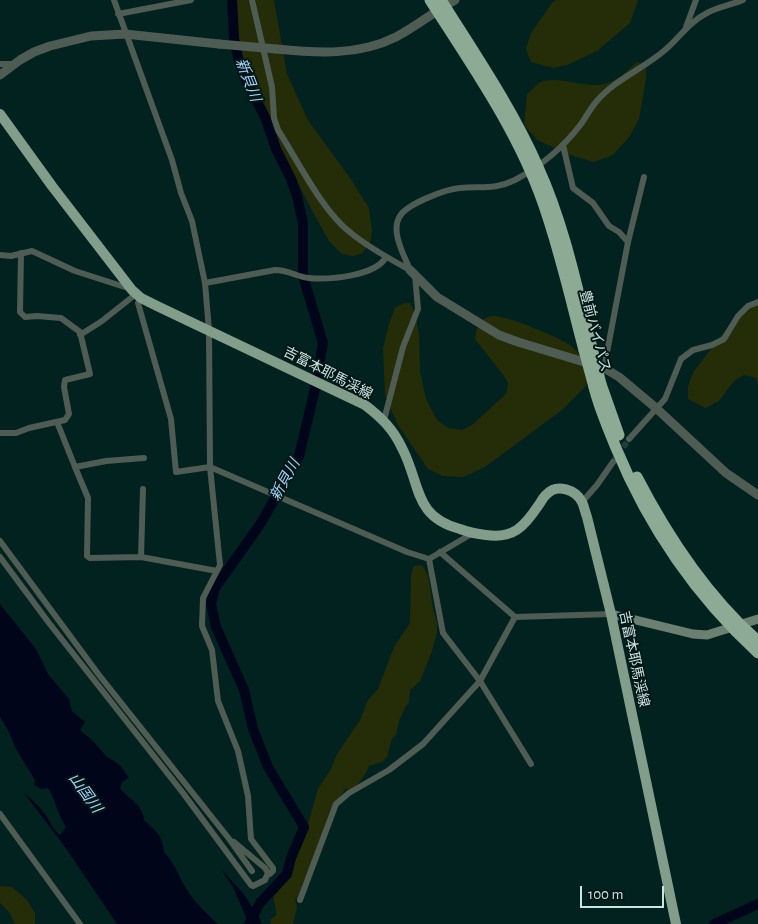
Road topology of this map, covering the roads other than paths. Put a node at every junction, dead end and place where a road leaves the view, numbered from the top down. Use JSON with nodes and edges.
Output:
{"nodes":[{"id":1,"x":114,"y":0,"type":"edge"},
{"id":2,"x":192,"y":0,"type":"edge"},
{"id":3,"x":252,"y":0,"type":"edge"},
{"id":4,"x":430,"y":0,"type":"edge"},
{"id":5,"x":456,"y":0,"type":"edge"},
{"id":6,"x":696,"y":0,"type":"edge"},
{"id":7,"x":743,"y":0,"type":"edge"},
{"id":8,"x":441,"y":6,"type":"edge"},
{"id":9,"x":118,"y":14,"type":"junction"},
{"id":10,"x":686,"y":28,"type":"junction"},
{"id":11,"x":125,"y":34,"type":"junction"},
{"id":12,"x":0,"y":64,"type":"edge"},
{"id":13,"x":15,"y":64,"type":"junction"},
{"id":14,"x":0,"y":74,"type":"edge"},
{"id":15,"x":0,"y":114,"type":"edge"},
{"id":16,"x":563,"y":145,"type":"junction"},
{"id":17,"x":534,"y":169,"type":"junction"},
{"id":18,"x":644,"y":177,"type":"dead end"},
{"id":19,"x":628,"y":242,"type":"junction"},
{"id":20,"x":21,"y":253,"type":"junction"},
{"id":21,"x":0,"y":255,"type":"edge"},
{"id":22,"x":386,"y":257,"type":"junction"},
{"id":23,"x":413,"y":272,"type":"junction"},
{"id":24,"x":205,"y":283,"type":"junction"},
{"id":25,"x":136,"y":294,"type":"junction"},
{"id":26,"x":758,"y":302,"type":"edge"},
{"id":27,"x":209,"y":330,"type":"junction"},
{"id":28,"x":80,"y":334,"type":"junction"},
{"id":29,"x":604,"y":368,"type":"junction"},
{"id":30,"x":656,"y":408,"type":"junction"},
{"id":31,"x":384,"y":420,"type":"junction"},
{"id":32,"x":57,"y":422,"type":"junction"},
{"id":33,"x":0,"y":433,"type":"edge"},
{"id":34,"x":629,"y":439,"type":"tunnel mouth"},
{"id":35,"x":144,"y":458,"type":"dead end"},
{"id":36,"x":613,"y":462,"type":"tunnel mouth"},
{"id":37,"x":75,"y":467,"type":"junction"},
{"id":38,"x":210,"y":467,"type":"junction"},
{"id":39,"x":143,"y":489,"type":"dead end"},
{"id":40,"x":758,"y":495,"type":"edge"},
{"id":41,"x":582,"y":502,"type":"junction"},
{"id":42,"x":473,"y":533,"type":"junction"},
{"id":43,"x":0,"y":541,"type":"edge"},
{"id":44,"x":440,"y":552,"type":"junction"},
{"id":45,"x":0,"y":557,"type":"edge"},
{"id":46,"x":141,"y":557,"type":"junction"},
{"id":47,"x":429,"y":559,"type":"junction"},
{"id":48,"x":217,"y":571,"type":"junction"},
{"id":49,"x":611,"y":614,"type":"junction"},
{"id":50,"x":515,"y":617,"type":"junction"},
{"id":51,"x":758,"y":620,"type":"edge"},
{"id":52,"x":737,"y":626,"type":"junction"},
{"id":53,"x":758,"y":641,"type":"edge"},
{"id":54,"x":758,"y":653,"type":"edge"},
{"id":55,"x":480,"y":681,"type":"junction"},
{"id":56,"x":531,"y":764,"type":"dead end"},
{"id":57,"x":0,"y":814,"type":"edge"},
{"id":58,"x":230,"y":840,"type":"junction"},
{"id":59,"x":252,"y":871,"type":"dead end"},
{"id":60,"x":268,"y":873,"type":"junction"},
{"id":61,"x":300,"y":900,"type":"dead end"},
{"id":62,"x":80,"y":924,"type":"edge"},
{"id":63,"x":676,"y":924,"type":"edge"}],
"edges":[{"from":1,"to":9,"type":"street"},
{"from":2,"to":9,"type":"street"},
{"from":3,"to":22,"type":"street"},
{"from":4,"to":8,"type":"highway","name":"豊前バイパス"},
{"from":5,"to":8,"type":"street"},
{"from":6,"to":10,"type":"street"},
{"from":7,"to":10,"type":"street"},
{"from":8,"to":11,"type":"street","bridge":true},
{"from":8,"to":17,"type":"highway","name":"豊前バイパス"},
{"from":9,"to":11,"type":"street"},
{"from":10,"to":16,"type":"street"},
{"from":11,"to":13,"type":"street"},
{"from":11,"to":24,"type":"street"},
{"from":12,"to":13,"type":"street"},
{"from":13,"to":14,"type":"street"},
{"from":15,"to":25,"type":"main road","name":"吉富本耶馬渓線"},
{"from":16,"to":17,"type":"street"},
{"from":16,"to":19,"type":"street"},
{"from":17,"to":23,"type":"street"},
{"from":17,"to":52,"type":"highway","name":"豊前バイパス","bridge":true},
{"from":18,"to":19,"type":"street"},
{"from":19,"to":29,"type":"street"},
{"from":20,"to":21,"type":"street"},
{"from":20,"to":25,"type":"street"},
{"from":20,"to":28,"type":"street"},
{"from":22,"to":23,"type":"street"},
{"from":22,"to":24,"type":"street"},
{"from":23,"to":29,"type":"street"},
{"from":23,"to":31,"type":"street"},
{"from":24,"to":27,"type":"street"},
{"from":25,"to":27,"type":"main road","name":"吉富本耶馬渓線"},
{"from":25,"to":28,"type":"street"},
{"from":25,"to":38,"type":"street"},
{"from":26,"to":30,"type":"street"},
{"from":27,"to":31,"type":"main road","name":"吉富本耶馬渓線"},
{"from":27,"to":38,"type":"street"},
{"from":28,"to":32,"type":"street"},
{"from":29,"to":30,"type":"street"},
{"from":30,"to":34,"type":"street"},
{"from":30,"to":40,"type":"street"},
{"from":31,"to":42,"type":"main road","name":"吉富本耶馬渓線"},
{"from":32,"to":33,"type":"street"},
{"from":32,"to":37,"type":"street"},
{"from":35,"to":37,"type":"street"},
{"from":36,"to":41,"type":"street"},
{"from":37,"to":46,"type":"street"},
{"from":38,"to":47,"type":"street"},
{"from":38,"to":48,"type":"street"},
{"from":39,"to":46,"type":"street"},
{"from":41,"to":42,"type":"main road","name":"吉富本耶馬渓線"},
{"from":41,"to":49,"type":"main road","name":"吉富本耶馬渓線"},
{"from":42,"to":44,"type":"street"},
{"from":43,"to":58,"type":"street"},
{"from":44,"to":47,"type":"street"},
{"from":44,"to":50,"type":"street"},
{"from":45,"to":60,"type":"street"},
{"from":46,"to":48,"type":"street"},
{"from":47,"to":55,"type":"street"},
{"from":48,"to":60,"type":"street"},
{"from":49,"to":50,"type":"street"},
{"from":49,"to":52,"type":"main road"},
{"from":49,"to":63,"type":"main road","name":"吉富本耶馬渓線"},
{"from":50,"to":55,"type":"street"},
{"from":51,"to":52,"type":"main road"},
{"from":52,"to":53,"type":"highway","name":"豊前バイパス"},
{"from":52,"to":54,"type":"highway","name":"豊前バイパス"},
{"from":55,"to":56,"type":"street"},
{"from":55,"to":61,"type":"street"},
{"from":57,"to":62,"type":"street"},
{"from":58,"to":59,"type":"street"},
{"from":58,"to":60,"type":"street"}]}
